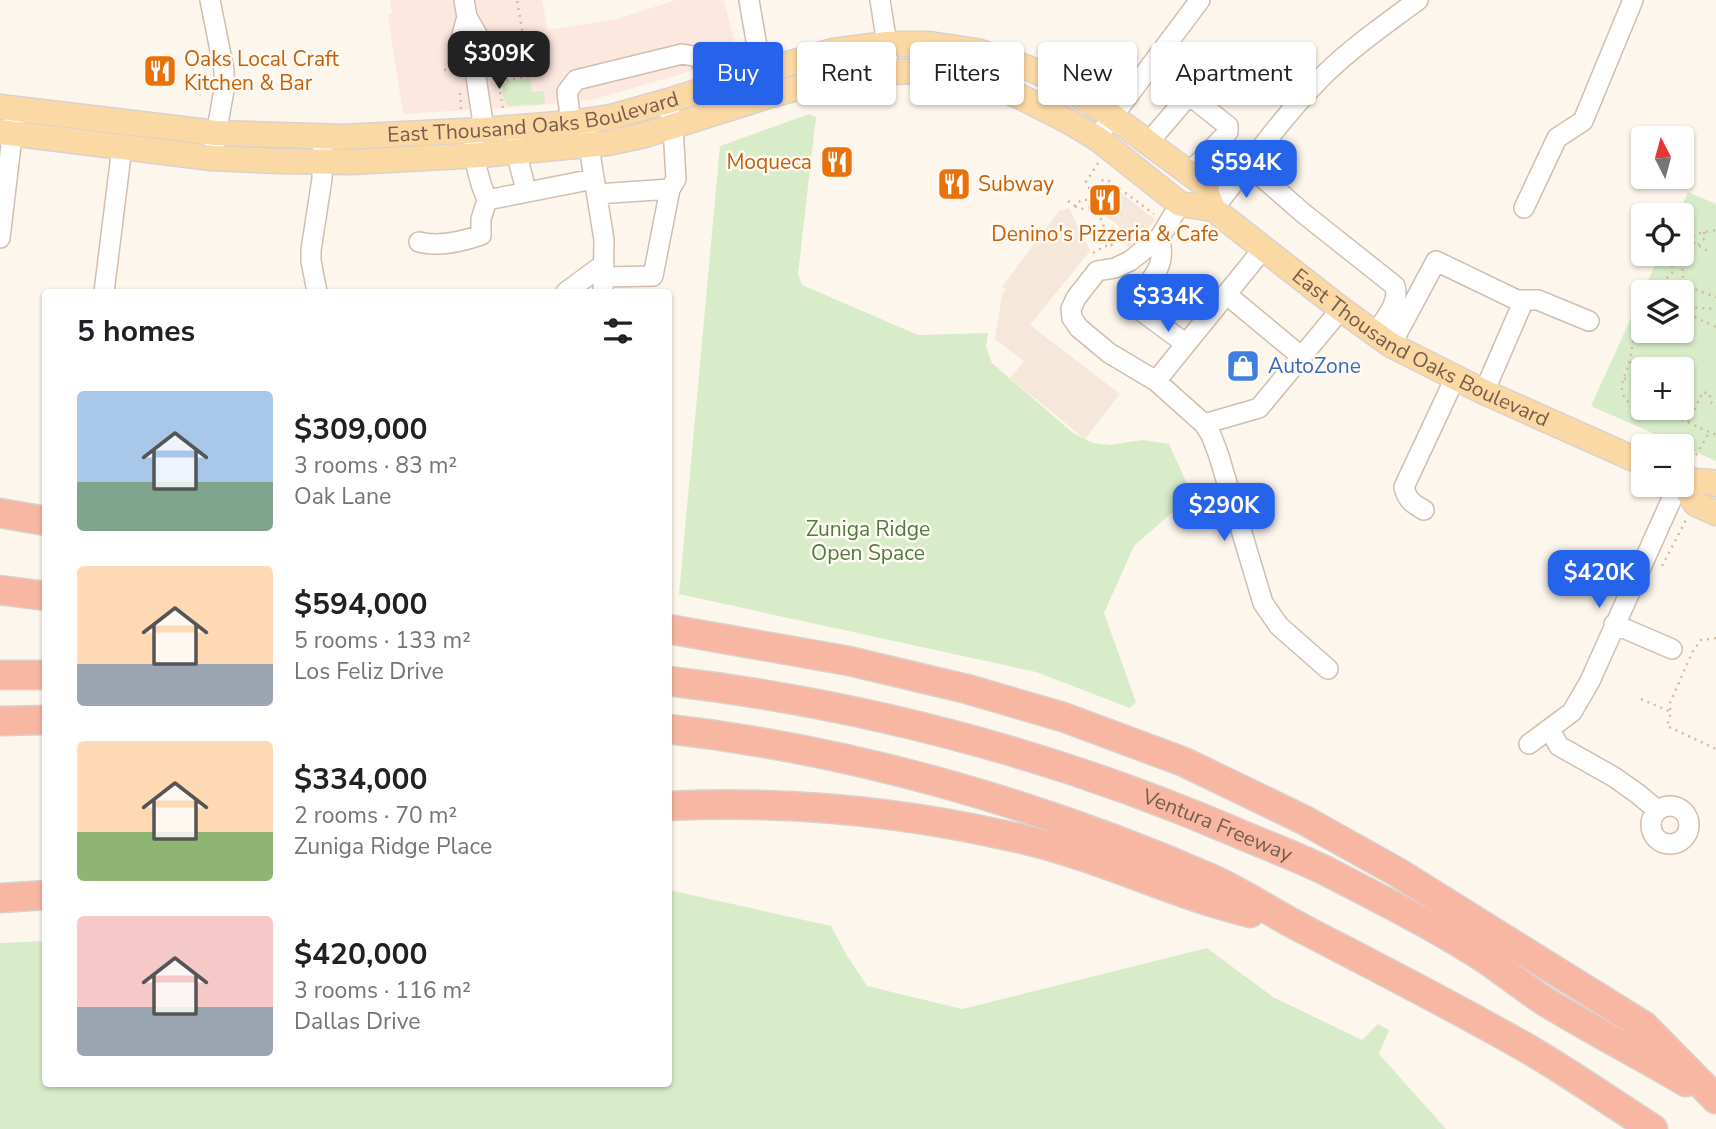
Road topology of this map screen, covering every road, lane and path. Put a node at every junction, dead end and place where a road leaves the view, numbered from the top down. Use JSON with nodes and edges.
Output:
{"nodes":[{"id":1,"x":210,"y":0,"type":"edge"},
{"id":2,"x":517,"y":0,"type":"edge"},
{"id":3,"x":749,"y":0,"type":"edge"},
{"id":4,"x":880,"y":0,"type":"edge"},
{"id":5,"x":1200,"y":0,"type":"edge"},
{"id":6,"x":1418,"y":0,"type":"edge"},
{"id":7,"x":1633,"y":0,"type":"edge"},
{"id":8,"x":465,"y":8,"type":"edge"},
{"id":9,"x":756,"y":42,"type":"edge"},
{"id":10,"x":887,"y":42,"type":"edge"},
{"id":11,"x":1168,"y":42,"type":"edge"},
{"id":12,"x":896,"y":44,"type":"edge"},
{"id":13,"x":693,"y":56,"type":"edge"},
{"id":14,"x":465,"y":63,"type":"junction"},
{"id":15,"x":1151,"y":65,"type":"edge"},
{"id":16,"x":444,"y":70,"type":"dead end"},
{"id":17,"x":896,"y":72,"type":"edge"},
{"id":18,"x":1316,"y":85,"type":"edge"},
{"id":19,"x":797,"y":88,"type":"edge"},
{"id":20,"x":693,"y":93,"type":"edge"},
{"id":21,"x":668,"y":101,"type":"junction"},
{"id":22,"x":1180,"y":105,"type":"edge"},
{"id":23,"x":1202,"y":105,"type":"edge"},
{"id":24,"x":1296,"y":105,"type":"edge"},
{"id":25,"x":8,"y":107,"type":"edge"},
{"id":26,"x":1112,"y":116,"type":"junction"},
{"id":27,"x":509,"y":118,"type":"junction"},
{"id":28,"x":578,"y":122,"type":"junction"},
{"id":29,"x":673,"y":127,"type":"junction"},
{"id":30,"x":479,"y":130,"type":"junction"},
{"id":31,"x":6,"y":133,"type":"edge"},
{"id":32,"x":216,"y":133,"type":"junction"},
{"id":33,"x":323,"y":137,"type":"junction"},
{"id":34,"x":1098,"y":139,"type":"junction"},
{"id":35,"x":1148,"y":143,"type":"junction"},
{"id":36,"x":589,"y":146,"type":"junction"},
{"id":37,"x":122,"y":147,"type":"junction"},
{"id":38,"x":516,"y":152,"type":"junction"},
{"id":39,"x":474,"y":155,"type":"junction"},
{"id":40,"x":212,"y":158,"type":"junction"},
{"id":41,"x":323,"y":162,"type":"junction"},
{"id":42,"x":1248,"y":165,"type":"junction"},
{"id":43,"x":1095,"y":167,"type":"dead end"},
{"id":44,"x":1189,"y":173,"type":"junction"},
{"id":45,"x":596,"y":186,"type":"junction"},
{"id":46,"x":670,"y":189,"type":"junction"},
{"id":47,"x":527,"y":191,"type":"junction"},
{"id":48,"x":1094,"y":192,"type":"junction"},
{"id":49,"x":488,"y":200,"type":"junction"},
{"id":50,"x":1068,"y":201,"type":"dead end"},
{"id":51,"x":1090,"y":201,"type":"junction"},
{"id":52,"x":1180,"y":204,"type":"junction"},
{"id":53,"x":1075,"y":206,"type":"junction"},
{"id":54,"x":1524,"y":208,"type":"dead end"},
{"id":55,"x":1213,"y":209,"type":"junction"},
{"id":56,"x":1157,"y":216,"type":"dead end"},
{"id":57,"x":1716,"y":230,"type":"edge"},
{"id":58,"x":1704,"y":231,"type":"junction"},
{"id":59,"x":1694,"y":236,"type":"edge"},
{"id":60,"x":0,"y":237,"type":"edge"},
{"id":61,"x":1160,"y":237,"type":"junction"},
{"id":62,"x":419,"y":242,"type":"dead end"},
{"id":63,"x":1694,"y":243,"type":"edge"},
{"id":64,"x":1698,"y":245,"type":"junction"},
{"id":65,"x":1263,"y":249,"type":"junction"},
{"id":66,"x":1708,"y":251,"type":"dead end"},
{"id":67,"x":1089,"y":258,"type":"dead end"},
{"id":68,"x":1682,"y":266,"type":"edge"},
{"id":69,"x":604,"y":278,"type":"edge"},
{"id":70,"x":104,"y":289,"type":"edge"},
{"id":71,"x":316,"y":289,"type":"edge"},
{"id":72,"x":574,"y":289,"type":"edge"},
{"id":73,"x":1226,"y":295,"type":"junction"},
{"id":74,"x":1716,"y":297,"type":"edge"},
{"id":75,"x":1524,"y":300,"type":"junction"},
{"id":76,"x":1694,"y":307,"type":"edge"},
{"id":77,"x":1340,"y":309,"type":"junction"},
{"id":78,"x":1716,"y":309,"type":"edge"},
{"id":79,"x":1694,"y":316,"type":"edge"},
{"id":80,"x":1589,"y":321,"type":"dead end"},
{"id":81,"x":1716,"y":327,"type":"edge"},
{"id":82,"x":1383,"y":339,"type":"junction"},
{"id":83,"x":1632,"y":343,"type":"edge"},
{"id":84,"x":1186,"y":344,"type":"junction"},
{"id":85,"x":1302,"y":356,"type":"junction"},
{"id":86,"x":1630,"y":361,"type":"junction"},
{"id":87,"x":1631,"y":364,"type":"edge"},
{"id":88,"x":1455,"y":378,"type":"junction"},
{"id":89,"x":1624,"y":379,"type":"junction"},
{"id":90,"x":1631,"y":379,"type":"edge"},
{"id":91,"x":1156,"y":382,"type":"junction"},
{"id":92,"x":1484,"y":392,"type":"junction"},
{"id":93,"x":1631,"y":405,"type":"edge"},
{"id":94,"x":1716,"y":407,"type":"edge"},
{"id":95,"x":1683,"y":420,"type":"edge"},
{"id":96,"x":1688,"y":422,"type":"junction"},
{"id":97,"x":1204,"y":424,"type":"junction"},
{"id":98,"x":1709,"y":433,"type":"junction"},
{"id":99,"x":1716,"y":435,"type":"edge"},
{"id":100,"x":1696,"y":455,"type":"dead end"},
{"id":101,"x":1631,"y":458,"type":"edge"},
{"id":102,"x":1694,"y":482,"type":"edge"},
{"id":103,"x":1716,"y":484,"type":"edge"},
{"id":104,"x":1674,"y":497,"type":"edge"},
{"id":105,"x":1691,"y":497,"type":"edge"},
{"id":106,"x":1424,"y":510,"type":"dead end"},
{"id":107,"x":0,"y":513,"type":"edge"},
{"id":108,"x":1716,"y":513,"type":"edge"},
{"id":109,"x":1687,"y":519,"type":"dead end"},
{"id":110,"x":42,"y":520,"type":"edge"},
{"id":111,"x":1661,"y":567,"type":"dead end"},
{"id":112,"x":0,"y":590,"type":"edge"},
{"id":113,"x":42,"y":595,"type":"edge"},
{"id":114,"x":1614,"y":624,"type":"junction"},
{"id":115,"x":672,"y":630,"type":"edge"},
{"id":116,"x":1716,"y":638,"type":"edge"},
{"id":117,"x":1672,"y":649,"type":"dead end"},
{"id":118,"x":1328,"y":669,"type":"dead end"},
{"id":119,"x":0,"y":675,"type":"edge"},
{"id":120,"x":42,"y":675,"type":"edge"},
{"id":121,"x":672,"y":681,"type":"edge"},
{"id":122,"x":1641,"y":699,"type":"dead end"},
{"id":123,"x":1671,"y":712,"type":"junction"},
{"id":124,"x":42,"y":720,"type":"edge"},
{"id":125,"x":0,"y":721,"type":"edge"},
{"id":126,"x":672,"y":729,"type":"edge"},
{"id":127,"x":1550,"y":730,"type":"junction"},
{"id":128,"x":1529,"y":744,"type":"dead end"},
{"id":129,"x":1716,"y":748,"type":"edge"},
{"id":130,"x":672,"y":806,"type":"edge"},
{"id":131,"x":1657,"y":810,"type":"dead end"},
{"id":132,"x":42,"y":895,"type":"edge"},
{"id":133,"x":0,"y":898,"type":"edge"},
{"id":134,"x":1297,"y":926,"type":"junction"},
{"id":135,"x":1716,"y":1099,"type":"edge"},
{"id":136,"x":1653,"y":1129,"type":"edge"}],
"edges":[{"from":1,"to":32,"type":"street"},
{"from":2,"to":27,"type":"path"},
{"from":3,"to":9,"type":"street"},
{"from":4,"to":10,"type":"street"},
{"from":5,"to":11,"type":"street"},
{"from":6,"to":18,"type":"street"},
{"from":7,"to":54,"type":"street"},
{"from":8,"to":14,"type":"street"},
{"from":12,"to":26,"type":"main road","name":"East Thousand Oaks Boulevard"},
{"from":13,"to":28,"type":"street"},
{"from":14,"to":16,"type":"path"},
{"from":14,"to":30,"type":"street"},
{"from":15,"to":26,"type":"street"},
{"from":17,"to":34,"type":"main road","name":"East Thousand Oaks Boulevard"},
{"from":19,"to":29,"type":"main road","name":"East Thousand Oaks Boulevard"},
{"from":20,"to":21,"type":"main road","name":"East Thousand Oaks Boulevard"},
{"from":21,"to":28,"type":"main road","name":"East Thousand Oaks Boulevard"},
{"from":21,"to":29,"type":"street"},
{"from":22,"to":35,"type":"street"},
{"from":23,"to":44,"type":"street"},
{"from":24,"to":42,"type":"street"},
{"from":25,"to":31,"type":"street"},
{"from":25,"to":32,"type":"main road","name":"East Thousand Oaks Boulevard"},
{"from":26,"to":34,"type":"street"},
{"from":26,"to":35,"type":"main road","name":"East Thousand Oaks Boulevard"},
{"from":27,"to":28,"type":"main road","name":"East Thousand Oaks Boulevard"},
{"from":27,"to":30,"type":"main road","name":"East Thousand Oaks Boulevard"},
{"from":27,"to":38,"type":"street"},
{"from":28,"to":36,"type":"street"},
{"from":29,"to":36,"type":"main road","name":"East Thousand Oaks Boulevard"},
{"from":29,"to":46,"type":"street"},
{"from":30,"to":33,"type":"main road","name":"East Thousand Oaks Boulevard"},
{"from":30,"to":39,"type":"street"},
{"from":31,"to":37,"type":"main road","name":"East Thousand Oaks Boulevard"},
{"from":31,"to":60,"type":"street"},
{"from":32,"to":33,"type":"main road","name":"East Thousand Oaks Boulevard"},
{"from":32,"to":40,"type":"street"},
{"from":33,"to":41,"type":"street"},
{"from":34,"to":52,"type":"main road","name":"East Thousand Oaks Boulevard"},
{"from":35,"to":44,"type":"main road","name":"East Thousand Oaks Boulevard"},
{"from":36,"to":38,"type":"main road","name":"East Thousand Oaks Boulevard"},
{"from":36,"to":45,"type":"street"},
{"from":37,"to":40,"type":"main road","name":"East Thousand Oaks Boulevard"},
{"from":37,"to":70,"type":"street"},
{"from":38,"to":39,"type":"main road","name":"East Thousand Oaks Boulevard"},
{"from":38,"to":47,"type":"street"},
{"from":39,"to":41,"type":"main road","name":"East Thousand Oaks Boulevard"},
{"from":39,"to":49,"type":"street"},
{"from":40,"to":41,"type":"main road","name":"East Thousand Oaks Boulevard"},
{"from":41,"to":71,"type":"street"},
{"from":42,"to":55,"type":"street"},
{"from":42,"to":82,"type":"street"},
{"from":43,"to":48,"type":"path"},
{"from":44,"to":55,"type":"main road","name":"East Thousand Oaks Boulevard"},
{"from":45,"to":46,"type":"street"},
{"from":45,"to":47,"type":"street"},
{"from":45,"to":69,"type":"street"},
{"from":46,"to":69,"type":"street"},
{"from":47,"to":49,"type":"street"},
{"from":48,"to":51,"type":"path"},
{"from":48,"to":56,"type":"path"},
{"from":49,"to":62,"type":"street"},
{"from":50,"to":53,"type":"path"},
{"from":51,"to":53,"type":"path"},
{"from":51,"to":53,"type":"path"},
{"from":51,"to":67,"type":"path"},
{"from":52,"to":55,"type":"main road","name":"East Thousand Oaks Boulevard"},
{"from":52,"to":61,"type":"street"},
{"from":55,"to":65,"type":"main road","name":"East Thousand Oaks Boulevard"},
{"from":57,"to":58,"type":"path"},
{"from":58,"to":59,"type":"path"},
{"from":58,"to":64,"type":"path"},
{"from":61,"to":84,"type":"street"},
{"from":61,"to":91,"type":"street"},
{"from":63,"to":64,"type":"path"},
{"from":64,"to":66,"type":"path"},
{"from":65,"to":73,"type":"street"},
{"from":65,"to":77,"type":"main road","name":"East Thousand Oaks Boulevard"},
{"from":68,"to":74,"type":"path"},
{"from":69,"to":72,"type":"street"},
{"from":73,"to":84,"type":"street"},
{"from":73,"to":85,"type":"street"},
{"from":75,"to":80,"type":"street"},
{"from":75,"to":82,"type":"street"},
{"from":75,"to":92,"type":"street"},
{"from":76,"to":78,"type":"path"},
{"from":77,"to":82,"type":"main road","name":"East Thousand Oaks Boulevard"},
{"from":77,"to":85,"type":"street"},
{"from":79,"to":81,"type":"path"},
{"from":82,"to":88,"type":"main road","name":"East Thousand Oaks Boulevard"},
{"from":83,"to":86,"type":"path"},
{"from":84,"to":91,"type":"street"},
{"from":85,"to":97,"type":"street"},
{"from":86,"to":87,"type":"path"},
{"from":86,"to":89,"type":"path"},
{"from":88,"to":92,"type":"main road","name":"East Thousand Oaks Boulevard"},
{"from":88,"to":106,"type":"street"},
{"from":89,"to":90,"type":"path"},
{"from":89,"to":93,"type":"path"},
{"from":91,"to":97,"type":"street"},
{"from":92,"to":101,"type":"main road","name":"East Thousand Oaks Boulevard"},
{"from":94,"to":96,"type":"path"},
{"from":95,"to":96,"type":"path"},
{"from":96,"to":98,"type":"path"},
{"from":97,"to":118,"type":"street"},
{"from":98,"to":99,"type":"path"},
{"from":98,"to":100,"type":"path"},
{"from":102,"to":103,"type":"main road"},
{"from":104,"to":114,"type":"street"},
{"from":105,"to":108,"type":"main road"},
{"from":107,"to":110,"type":"highway"},
{"from":109,"to":111,"type":"path"},
{"from":112,"to":113,"type":"highway"},
{"from":114,"to":117,"type":"street"},
{"from":114,"to":127,"type":"street"},
{"from":115,"to":135,"type":"highway"},
{"from":116,"to":123,"type":"path"},
{"from":119,"to":120,"type":"highway"},
{"from":121,"to":135,"type":"highway","name":"Ventura Freeway"},
{"from":122,"to":123,"type":"path"},
{"from":123,"to":129,"type":"path"},
{"from":124,"to":125,"type":"highway"},
{"from":126,"to":134,"type":"highway"},
{"from":127,"to":128,"type":"street"},
{"from":127,"to":131,"type":"street"},
{"from":130,"to":134,"type":"highway"},
{"from":132,"to":133,"type":"highway"},
{"from":134,"to":136,"type":"highway"}]}
